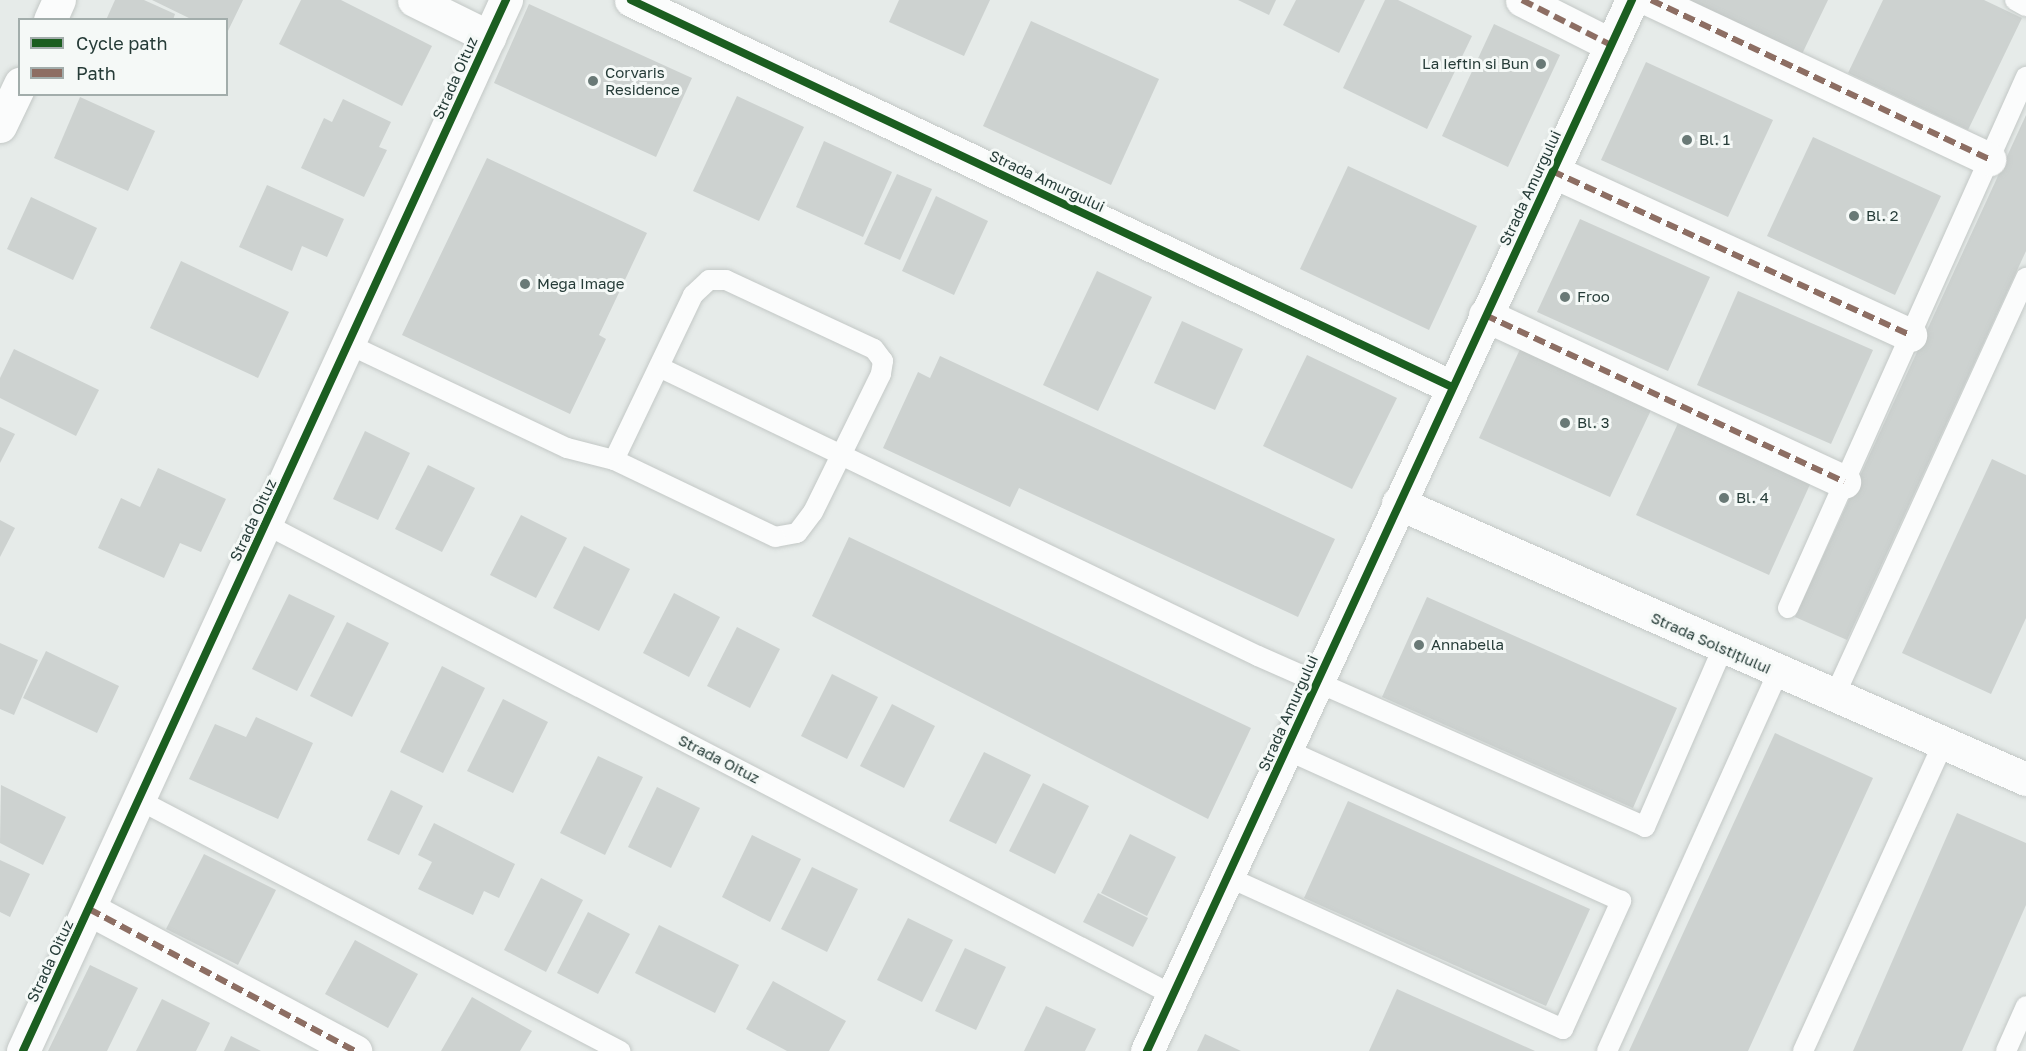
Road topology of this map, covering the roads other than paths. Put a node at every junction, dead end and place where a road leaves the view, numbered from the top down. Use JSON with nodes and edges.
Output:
{"nodes":[{"id":1,"x":59,"y":0,"type":"edge"},
{"id":2,"x":414,"y":0,"type":"edge"},
{"id":3,"x":506,"y":0,"type":"edge"},
{"id":4,"x":631,"y":0,"type":"edge"},
{"id":5,"x":1522,"y":0,"type":"edge"},
{"id":6,"x":1632,"y":0,"type":"edge"},
{"id":7,"x":1651,"y":0,"type":"edge"},
{"id":8,"x":2015,"y":0,"type":"edge"},
{"id":9,"x":2026,"y":6,"type":"edge"},
{"id":10,"x":51,"y":18,"type":"edge"},
{"id":11,"x":489,"y":36,"type":"junction"},
{"id":12,"x":1611,"y":45,"type":"junction"},
{"id":13,"x":2026,"y":77,"type":"edge"},
{"id":14,"x":18,"y":88,"type":"edge"},
{"id":15,"x":0,"y":126,"type":"edge"},
{"id":16,"x":1989,"y":159,"type":"junction"},
{"id":17,"x":1552,"y":171,"type":"junction"},
{"id":18,"x":2026,"y":278,"type":"edge"},
{"id":19,"x":1485,"y":315,"type":"junction"},
{"id":20,"x":1910,"y":336,"type":"junction"},
{"id":21,"x":350,"y":345,"type":"junction"},
{"id":22,"x":659,"y":367,"type":"junction"},
{"id":23,"x":1452,"y":387,"type":"junction"},
{"id":24,"x":841,"y":455,"type":"junction"},
{"id":25,"x":614,"y":460,"type":"junction"},
{"id":26,"x":1844,"y":482,"type":"junction"},
{"id":27,"x":1398,"y":503,"type":"junction"},
{"id":28,"x":265,"y":524,"type":"junction"},
{"id":29,"x":1788,"y":608,"type":"dead end"},
{"id":30,"x":1723,"y":648,"type":"junction"},
{"id":31,"x":1778,"y":673,"type":"junction"},
{"id":32,"x":1316,"y":683,"type":"junction"},
{"id":33,"x":1834,"y":697,"type":"junction"},
{"id":34,"x":1943,"y":744,"type":"junction"},
{"id":35,"x":1286,"y":750,"type":"junction"},
{"id":36,"x":2026,"y":779,"type":"edge"},
{"id":37,"x":139,"y":800,"type":"junction"},
{"id":38,"x":1228,"y":877,"type":"junction"},
{"id":39,"x":89,"y":909,"type":"junction"},
{"id":40,"x":1173,"y":995,"type":"junction"},
{"id":41,"x":2026,"y":1006,"type":"edge"},
{"id":42,"x":23,"y":1051,"type":"edge"},
{"id":43,"x":355,"y":1051,"type":"edge"},
{"id":44,"x":620,"y":1051,"type":"edge"},
{"id":45,"x":1147,"y":1051,"type":"edge"},
{"id":46,"x":1607,"y":1051,"type":"edge"},
{"id":47,"x":1803,"y":1051,"type":"edge"},
{"id":48,"x":2006,"y":1051,"type":"edge"}],
"edges":[{"from":1,"to":10,"type":"street"},
{"from":2,"to":11,"type":"street"},
{"from":3,"to":11,"type":"street","name":"Strada Oituz"},
{"from":4,"to":23,"type":"street","name":"Strada Amurgului"},
{"from":5,"to":12,"type":"street"},
{"from":6,"to":12,"type":"street","name":"Strada Amurgului"},
{"from":7,"to":16,"type":"street"},
{"from":8,"to":9,"type":"lane"},
{"from":11,"to":21,"type":"street","name":"Strada Oituz"},
{"from":12,"to":17,"type":"street","name":"Strada Amurgului"},
{"from":13,"to":16,"type":"lane"},
{"from":14,"to":15,"type":"street"},
{"from":16,"to":20,"type":"lane"},
{"from":17,"to":19,"type":"street","name":"Strada Amurgului"},
{"from":17,"to":20,"type":"street"},
{"from":18,"to":33,"type":"lane"},
{"from":19,"to":23,"type":"street","name":"Strada Amurgului"},
{"from":19,"to":26,"type":"street"},
{"from":20,"to":26,"type":"lane"},
{"from":21,"to":25,"type":"lane"},
{"from":21,"to":28,"type":"street","name":"Strada Oituz"},
{"from":22,"to":24,"type":"lane"},
{"from":22,"to":24,"type":"lane"},
{"from":22,"to":25,"type":"lane"},
{"from":23,"to":27,"type":"street","name":"Strada Amurgului"},
{"from":24,"to":25,"type":"lane"},
{"from":24,"to":32,"type":"lane"},
{"from":26,"to":29,"type":"lane"},
{"from":27,"to":30,"type":"street","name":"Strada Solstițiului"},
{"from":27,"to":32,"type":"street","name":"Strada Amurgului"},
{"from":28,"to":37,"type":"street","name":"Strada Oituz"},
{"from":28,"to":40,"type":"lane","name":"Strada Oituz"},
{"from":30,"to":31,"type":"street","name":"Strada Solstițiului"},
{"from":30,"to":32,"type":"lane"},
{"from":31,"to":33,"type":"street","name":"Strada Solstițiului"},
{"from":31,"to":46,"type":"lane"},
{"from":32,"to":35,"type":"street","name":"Strada Amurgului"},
{"from":33,"to":34,"type":"street","name":"Strada Solstițiului"},
{"from":34,"to":36,"type":"street","name":"Strada Solstițiului"},
{"from":34,"to":47,"type":"lane"},
{"from":35,"to":38,"type":"street","name":"Strada Amurgului"},
{"from":35,"to":38,"type":"lane"},
{"from":37,"to":39,"type":"street","name":"Strada Oituz"},
{"from":37,"to":44,"type":"lane"},
{"from":38,"to":40,"type":"street","name":"Strada Amurgului"},
{"from":39,"to":42,"type":"street","name":"Strada Oituz"},
{"from":39,"to":43,"type":"street"},
{"from":40,"to":45,"type":"street","name":"Strada Amurgului"},
{"from":41,"to":48,"type":"lane"}]}
